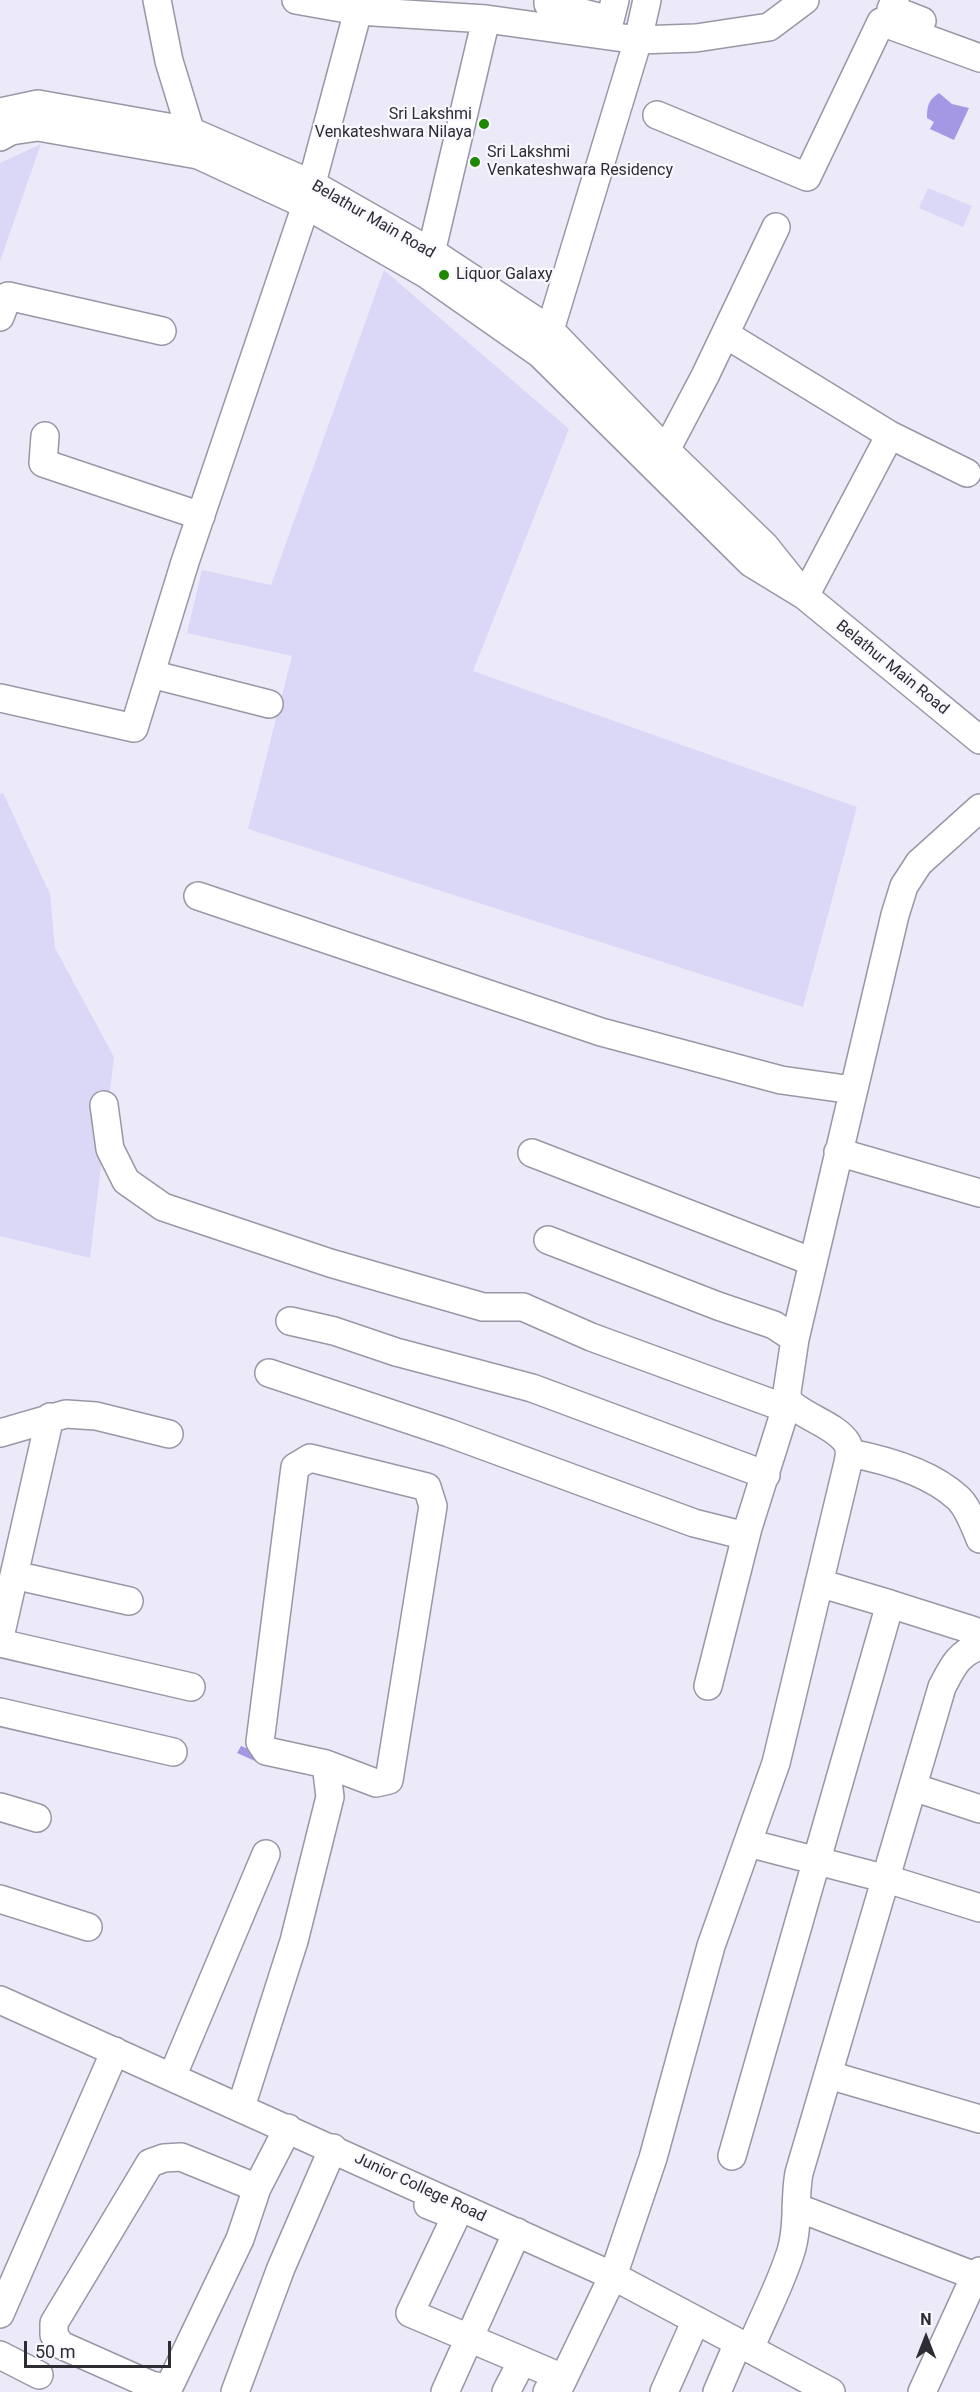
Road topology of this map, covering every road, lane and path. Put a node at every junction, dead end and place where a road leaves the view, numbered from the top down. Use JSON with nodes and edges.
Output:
{"nodes":[{"id":1,"x":158,"y":0,"type":"edge"},
{"id":2,"x":296,"y":0,"type":"edge"},
{"id":3,"x":548,"y":0,"type":"edge"},
{"id":4,"x":615,"y":0,"type":"edge"},
{"id":5,"x":647,"y":0,"type":"edge"},
{"id":6,"x":805,"y":0,"type":"edge"},
{"id":7,"x":895,"y":0,"type":"edge"},
{"id":8,"x":365,"y":7,"type":"edge"},
{"id":9,"x":486,"y":20,"type":"junction"},
{"id":10,"x":638,"y":40,"type":"junction"},
{"id":11,"x":980,"y":43,"type":"edge"},
{"id":12,"x":980,"y":58,"type":"edge"},
{"id":13,"x":0,"y":112,"type":"edge"},
{"id":14,"x":657,"y":115,"type":"dead end"},
{"id":15,"x":0,"y":137,"type":"edge"},
{"id":16,"x":194,"y":143,"type":"junction"},
{"id":17,"x":309,"y":195,"type":"junction"},
{"id":18,"x":776,"y":227,"type":"dead end"},
{"id":19,"x":431,"y":253,"type":"junction"},
{"id":20,"x":0,"y":317,"type":"edge"},
{"id":21,"x":162,"y":331,"type":"dead end"},
{"id":22,"x":725,"y":334,"type":"junction"},
{"id":23,"x":543,"y":341,"type":"junction"},
{"id":24,"x":890,"y":435,"type":"junction"},
{"id":25,"x":45,"y":436,"type":"dead end"},
{"id":26,"x":666,"y":450,"type":"junction"},
{"id":27,"x":967,"y":473,"type":"dead end"},
{"id":28,"x":201,"y":516,"type":"junction"},
{"id":29,"x":805,"y":596,"type":"junction"},
{"id":30,"x":151,"y":674,"type":"junction"},
{"id":31,"x":0,"y":698,"type":"edge"},
{"id":32,"x":269,"y":704,"type":"dead end"},
{"id":33,"x":980,"y":740,"type":"edge"},
{"id":34,"x":980,"y":808,"type":"edge"},
{"id":35,"x":198,"y":896,"type":"dead end"},
{"id":36,"x":853,"y":1090,"type":"junction"},
{"id":37,"x":104,"y":1105,"type":"dead end"},
{"id":38,"x":838,"y":1152,"type":"junction"},
{"id":39,"x":532,"y":1153,"type":"dead end"},
{"id":40,"x":980,"y":1193,"type":"edge"},
{"id":41,"x":548,"y":1240,"type":"dead end"},
{"id":42,"x":813,"y":1262,"type":"junction"},
{"id":43,"x":290,"y":1321,"type":"dead end"},
{"id":44,"x":795,"y":1339,"type":"junction"},
{"id":45,"x":269,"y":1373,"type":"dead end"},
{"id":46,"x":787,"y":1404,"type":"junction"},
{"id":47,"x":50,"y":1417,"type":"junction"},
{"id":48,"x":0,"y":1433,"type":"edge"},
{"id":49,"x":169,"y":1434,"type":"dead end"},
{"id":50,"x":850,"y":1454,"type":"junction"},
{"id":51,"x":766,"y":1475,"type":"junction"},
{"id":52,"x":746,"y":1536,"type":"junction"},
{"id":53,"x":980,"y":1539,"type":"edge"},
{"id":54,"x":10,"y":1571,"type":"edge"},
{"id":55,"x":819,"y":1583,"type":"junction"},
{"id":56,"x":129,"y":1601,"type":"dead end"},
{"id":57,"x":890,"y":1604,"type":"junction"},
{"id":58,"x":1,"y":1629,"type":"edge"},
{"id":59,"x":980,"y":1639,"type":"edge"},
{"id":60,"x":980,"y":1646,"type":"edge"},
{"id":61,"x":708,"y":1686,"type":"dead end"},
{"id":62,"x":191,"y":1687,"type":"dead end"},
{"id":63,"x":0,"y":1712,"type":"edge"},
{"id":64,"x":173,"y":1752,"type":"dead end"},
{"id":65,"x":326,"y":1764,"type":"junction"},
{"id":66,"x":913,"y":1788,"type":"junction"},
{"id":67,"x":0,"y":1807,"type":"edge"},
{"id":68,"x":980,"y":1809,"type":"edge"},
{"id":69,"x":38,"y":1818,"type":"dead end"},
{"id":70,"x":748,"y":1843,"type":"junction"},
{"id":71,"x":266,"y":1854,"type":"dead end"},
{"id":72,"x":817,"y":1861,"type":"junction"},
{"id":73,"x":887,"y":1879,"type":"junction"},
{"id":74,"x":0,"y":1899,"type":"edge"},
{"id":75,"x":980,"y":1908,"type":"edge"},
{"id":76,"x":88,"y":1928,"type":"dead end"},
{"id":77,"x":0,"y":2000,"type":"edge"},
{"id":78,"x":115,"y":2051,"type":"junction"},
{"id":79,"x":830,"y":2075,"type":"junction"},
{"id":80,"x":172,"y":2077,"type":"junction"},
{"id":81,"x":241,"y":2107,"type":"junction"},
{"id":82,"x":980,"y":2119,"type":"edge"},
{"id":83,"x":288,"y":2128,"type":"junction"},
{"id":84,"x":330,"y":2156,"type":"junction"},
{"id":85,"x":732,"y":2156,"type":"dead end"},
{"id":86,"x":379,"y":2178,"type":"junction"},
{"id":87,"x":257,"y":2188,"type":"junction"},
{"id":88,"x":796,"y":2207,"type":"junction"},
{"id":89,"x":517,"y":2232,"type":"junction"},
{"id":90,"x":978,"y":2274,"type":"edge"},
{"id":91,"x":613,"y":2276,"type":"junction"},
{"id":92,"x":0,"y":2314,"type":"edge"},
{"id":93,"x":696,"y":2320,"type":"junction"},
{"id":94,"x":470,"y":2340,"type":"junction"},
{"id":95,"x":744,"y":2346,"type":"junction"},
{"id":96,"x":0,"y":2355,"type":"edge"},
{"id":97,"x":522,"y":2361,"type":"junction"},
{"id":98,"x":39,"y":2375,"type":"dead end"},
{"id":99,"x":235,"y":2392,"type":"edge"},
{"id":100,"x":446,"y":2392,"type":"edge"},
{"id":101,"x":506,"y":2392,"type":"edge"},
{"id":102,"x":547,"y":2392,"type":"edge"},
{"id":103,"x":557,"y":2392,"type":"edge"},
{"id":104,"x":664,"y":2392,"type":"edge"},
{"id":105,"x":717,"y":2392,"type":"edge"},
{"id":106,"x":831,"y":2392,"type":"edge"},
{"id":107,"x":922,"y":2392,"type":"edge"}],
"edges":[{"from":1,"to":16,"type":"street"},
{"from":2,"to":8,"type":"street"},
{"from":3,"to":4,"type":"street"},
{"from":5,"to":10,"type":"street"},
{"from":6,"to":10,"type":"street"},
{"from":7,"to":11,"type":"street"},
{"from":8,"to":9,"type":"street"},
{"from":8,"to":17,"type":"street"},
{"from":9,"to":10,"type":"street"},
{"from":9,"to":19,"type":"street"},
{"from":10,"to":23,"type":"street"},
{"from":12,"to":14,"type":"street"},
{"from":13,"to":16,"type":"street","name":"Belathur Main Road"},
{"from":15,"to":16,"type":"street","name":"Belathur Main Road"},
{"from":16,"to":17,"type":"street","name":"Belathur Main Road"},
{"from":17,"to":19,"type":"street","name":"Belathur Main Road"},
{"from":17,"to":23,"type":"street","name":"Belathur Main Road"},
{"from":17,"to":28,"type":"street"},
{"from":18,"to":22,"type":"street"},
{"from":19,"to":23,"type":"street","name":"Belathur Main Road"},
{"from":20,"to":21,"type":"street"},
{"from":22,"to":24,"type":"street"},
{"from":22,"to":26,"type":"street"},
{"from":23,"to":26,"type":"street","name":"Belathur Main Road"},
{"from":23,"to":29,"type":"street","name":"Belathur Main Road"},
{"from":24,"to":27,"type":"street"},
{"from":24,"to":29,"type":"street"},
{"from":25,"to":28,"type":"street"},
{"from":26,"to":29,"type":"street","name":"Belathur Main Road"},
{"from":28,"to":30,"type":"street"},
{"from":29,"to":33,"type":"street","name":"Belathur Main Road"},
{"from":30,"to":31,"type":"street"},
{"from":30,"to":32,"type":"street"},
{"from":34,"to":36,"type":"street"},
{"from":35,"to":36,"type":"street"},
{"from":36,"to":38,"type":"street"},
{"from":37,"to":46,"type":"street"},
{"from":38,"to":40,"type":"street"},
{"from":38,"to":42,"type":"street"},
{"from":39,"to":42,"type":"street"},
{"from":41,"to":44,"type":"street"},
{"from":42,"to":44,"type":"street"},
{"from":43,"to":51,"type":"street"},
{"from":44,"to":46,"type":"street"},
{"from":45,"to":52,"type":"street"},
{"from":46,"to":50,"type":"street"},
{"from":46,"to":51,"type":"street"},
{"from":47,"to":48,"type":"street"},
{"from":47,"to":49,"type":"street"},
{"from":47,"to":54,"type":"street"},
{"from":50,"to":53,"type":"street"},
{"from":50,"to":55,"type":"street"},
{"from":51,"to":52,"type":"street"},
{"from":52,"to":61,"type":"street"},
{"from":54,"to":56,"type":"street"},
{"from":54,"to":58,"type":"street"},
{"from":55,"to":57,"type":"street"},
{"from":55,"to":70,"type":"street"},
{"from":57,"to":59,"type":"street"},
{"from":57,"to":72,"type":"street"},
{"from":58,"to":62,"type":"street"},
{"from":60,"to":66,"type":"street"},
{"from":63,"to":64,"type":"street"},
{"from":65,"to":65,"type":"street"},
{"from":65,"to":81,"type":"street"},
{"from":66,"to":68,"type":"street"},
{"from":66,"to":73,"type":"street"},
{"from":67,"to":69,"type":"street"},
{"from":70,"to":72,"type":"street"},
{"from":70,"to":91,"type":"street"},
{"from":71,"to":80,"type":"street"},
{"from":72,"to":73,"type":"street"},
{"from":72,"to":85,"type":"street"},
{"from":73,"to":75,"type":"street"},
{"from":73,"to":79,"type":"street"},
{"from":74,"to":76,"type":"street"},
{"from":77,"to":78,"type":"street","name":"Junior College Road"},
{"from":78,"to":80,"type":"street","name":"Junior College Road"},
{"from":78,"to":92,"type":"street"},
{"from":79,"to":82,"type":"street"},
{"from":79,"to":88,"type":"street"},
{"from":80,"to":81,"type":"street","name":"Junior College Road"},
{"from":81,"to":83,"type":"street","name":"Junior College Road"},
{"from":83,"to":84,"type":"street","name":"Junior College Road"},
{"from":83,"to":87,"type":"street"},
{"from":84,"to":86,"type":"street","name":"Junior College Road"},
{"from":84,"to":99,"type":"street"},
{"from":86,"to":89,"type":"street","name":"Junior College Road"},
{"from":86,"to":94,"type":"street"},
{"from":87,"to":87,"type":"street"},
{"from":88,"to":90,"type":"street"},
{"from":88,"to":95,"type":"street"},
{"from":89,"to":91,"type":"street","name":"Junior College Road"},
{"from":89,"to":94,"type":"street"},
{"from":90,"to":107,"type":"street"},
{"from":91,"to":93,"type":"street","name":"Junior College Road"},
{"from":91,"to":103,"type":"street"},
{"from":93,"to":95,"type":"street","name":"Junior College Road"},
{"from":93,"to":104,"type":"street"},
{"from":94,"to":97,"type":"street"},
{"from":94,"to":100,"type":"street"},
{"from":95,"to":105,"type":"street"},
{"from":95,"to":106,"type":"street","name":"Junior College Road"},
{"from":96,"to":98,"type":"street"},
{"from":97,"to":101,"type":"street"},
{"from":97,"to":102,"type":"street"}]}
